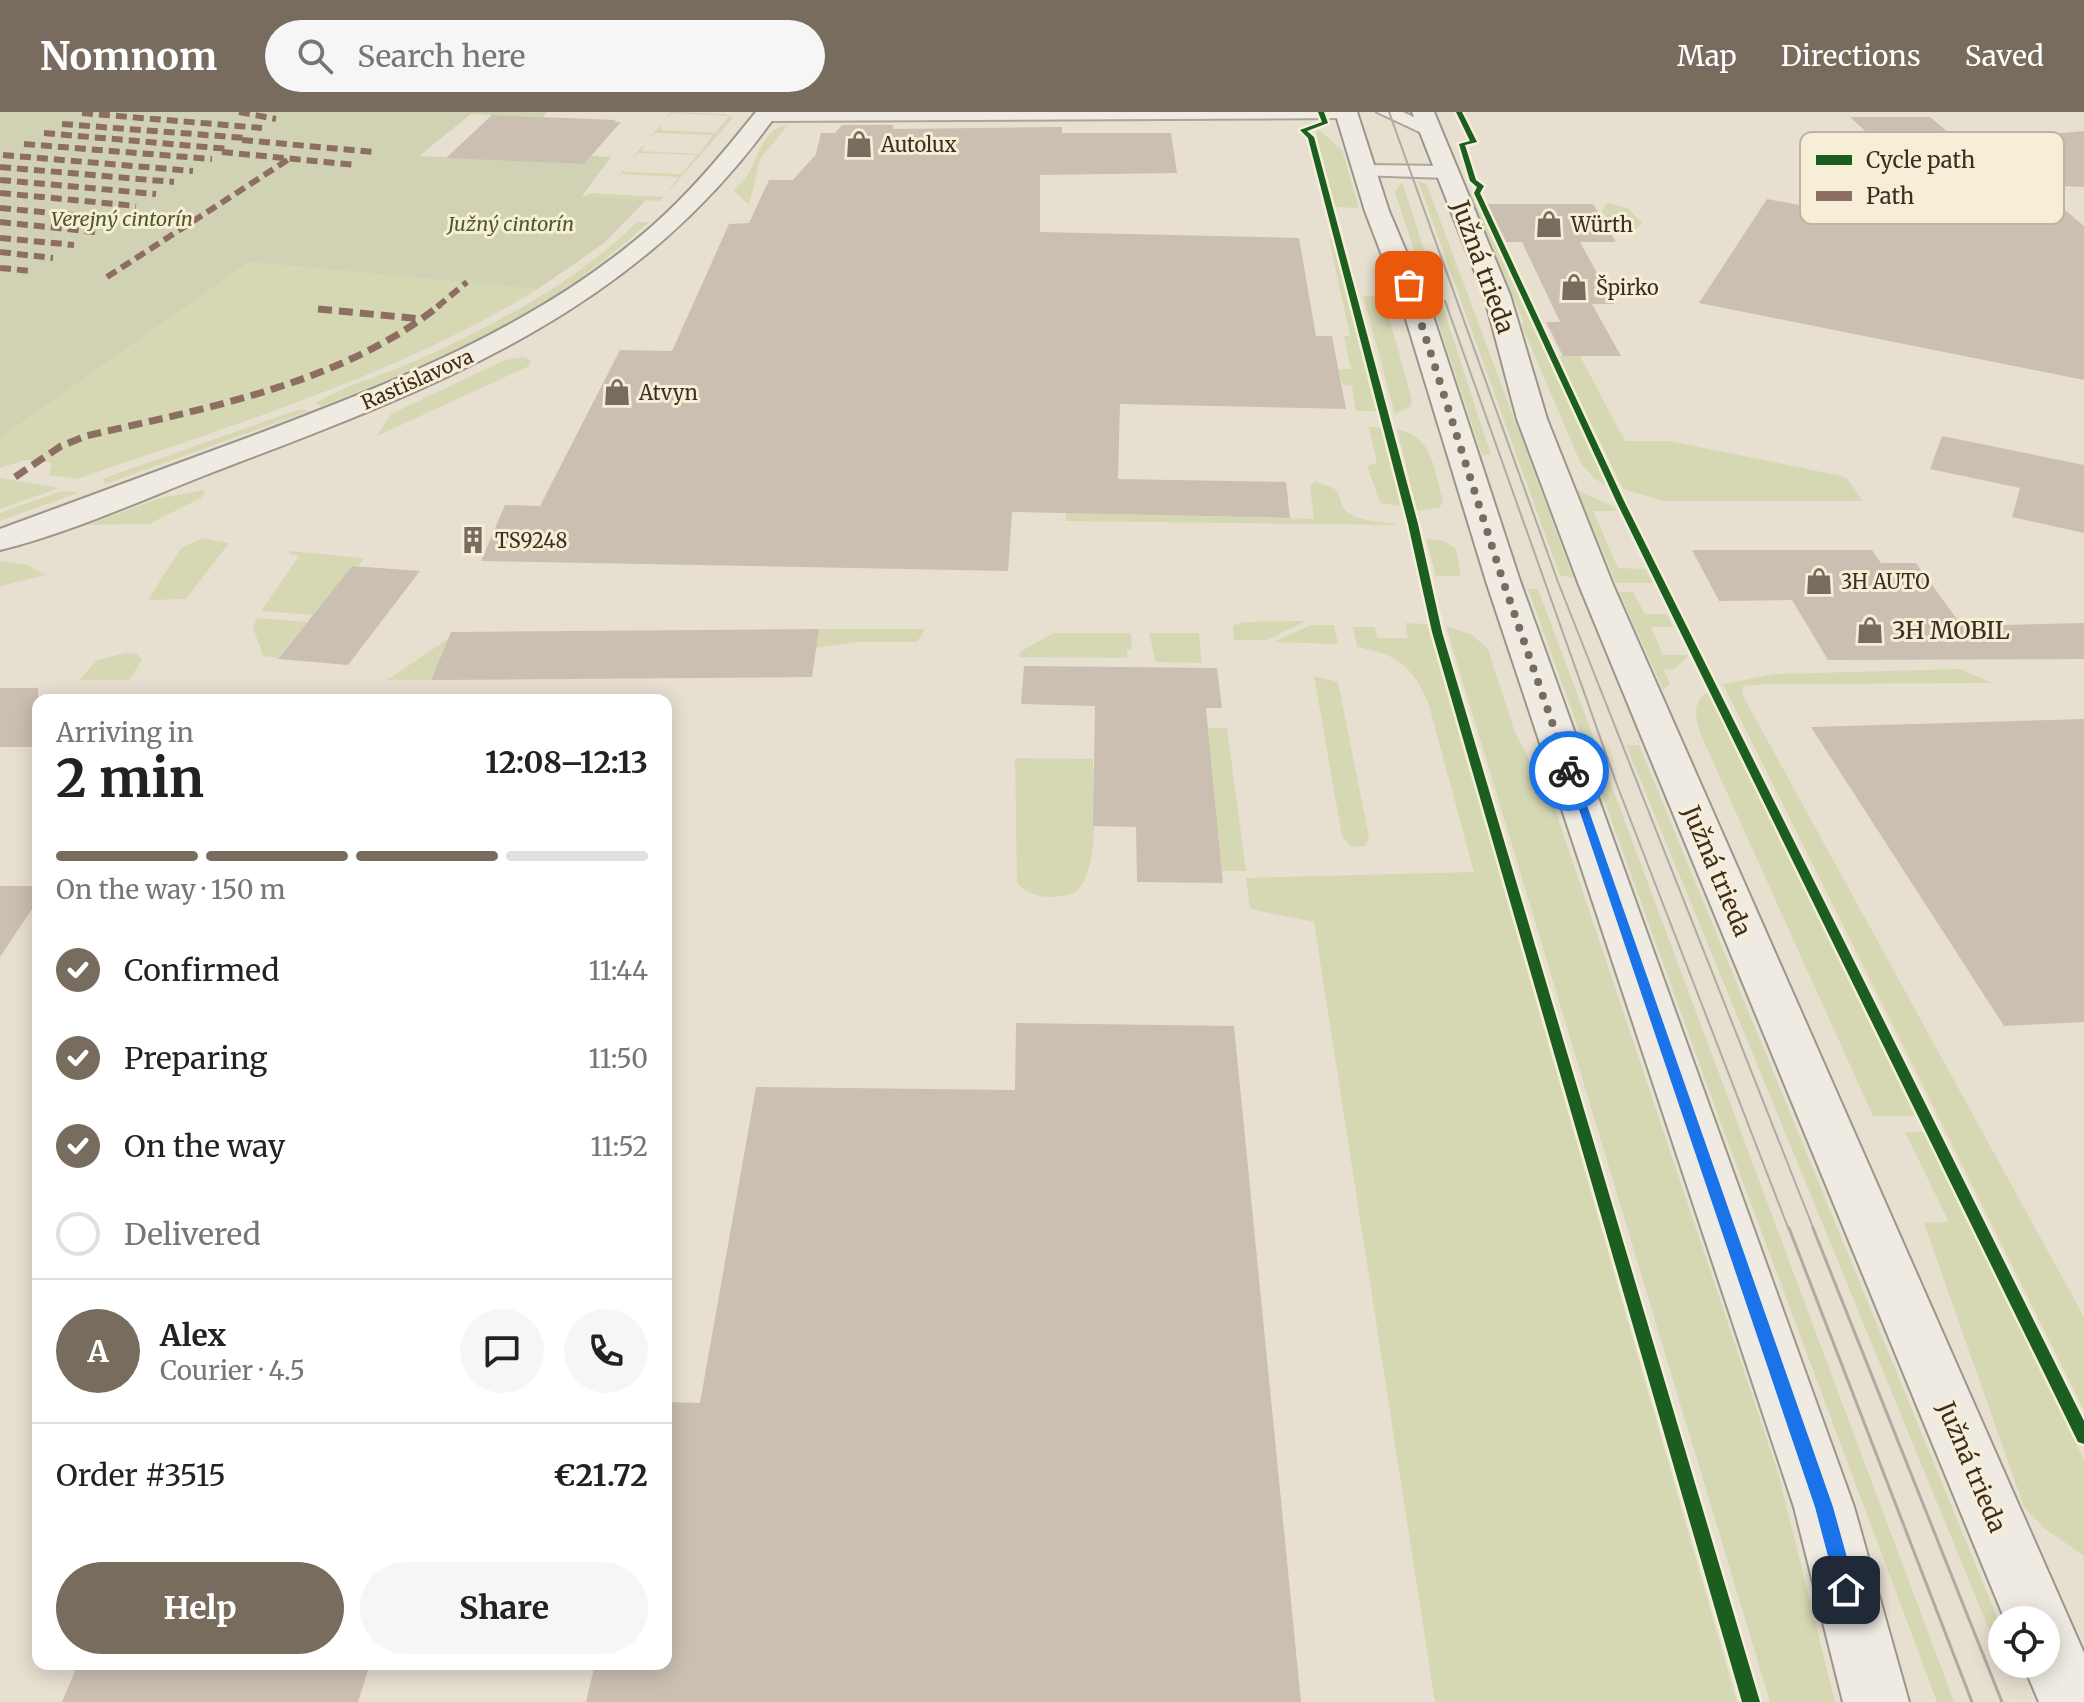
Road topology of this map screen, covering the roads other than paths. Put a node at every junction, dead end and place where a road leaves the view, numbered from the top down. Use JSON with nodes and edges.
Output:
{"nodes":[{"id":1,"x":1346,"y":112,"type":"edge"},
{"id":2,"x":1386,"y":112,"type":"edge"},
{"id":3,"x":766,"y":114,"type":"edge"},
{"id":4,"x":1229,"y":114,"type":"junction"},
{"id":5,"x":1427,"y":121,"type":"edge"},
{"id":6,"x":1360,"y":160,"type":"junction"},
{"id":7,"x":1448,"y":172,"type":"junction"},
{"id":8,"x":0,"y":540,"type":"edge"},
{"id":9,"x":2031,"y":1606,"type":"edge"},
{"id":10,"x":2060,"y":1674,"type":"edge"},
{"id":11,"x":1876,"y":1702,"type":"edge"},
{"id":12,"x":2072,"y":1702,"type":"edge"}],
"edges":[{"from":1,"to":4,"type":"street"},
{"from":1,"to":6,"type":"street"},
{"from":2,"to":5,"type":"street"},
{"from":3,"to":4,"type":"street"},
{"from":3,"to":8,"type":"street","name":"Rastislavova"},
{"from":4,"to":6,"type":"street"},
{"from":5,"to":7,"type":"street","name":"Južná trieda"},
{"from":6,"to":7,"type":"street"},
{"from":6,"to":11,"type":"street"},
{"from":7,"to":9,"type":"street","name":"Južná trieda"},
{"from":10,"to":12,"type":"street"}]}
